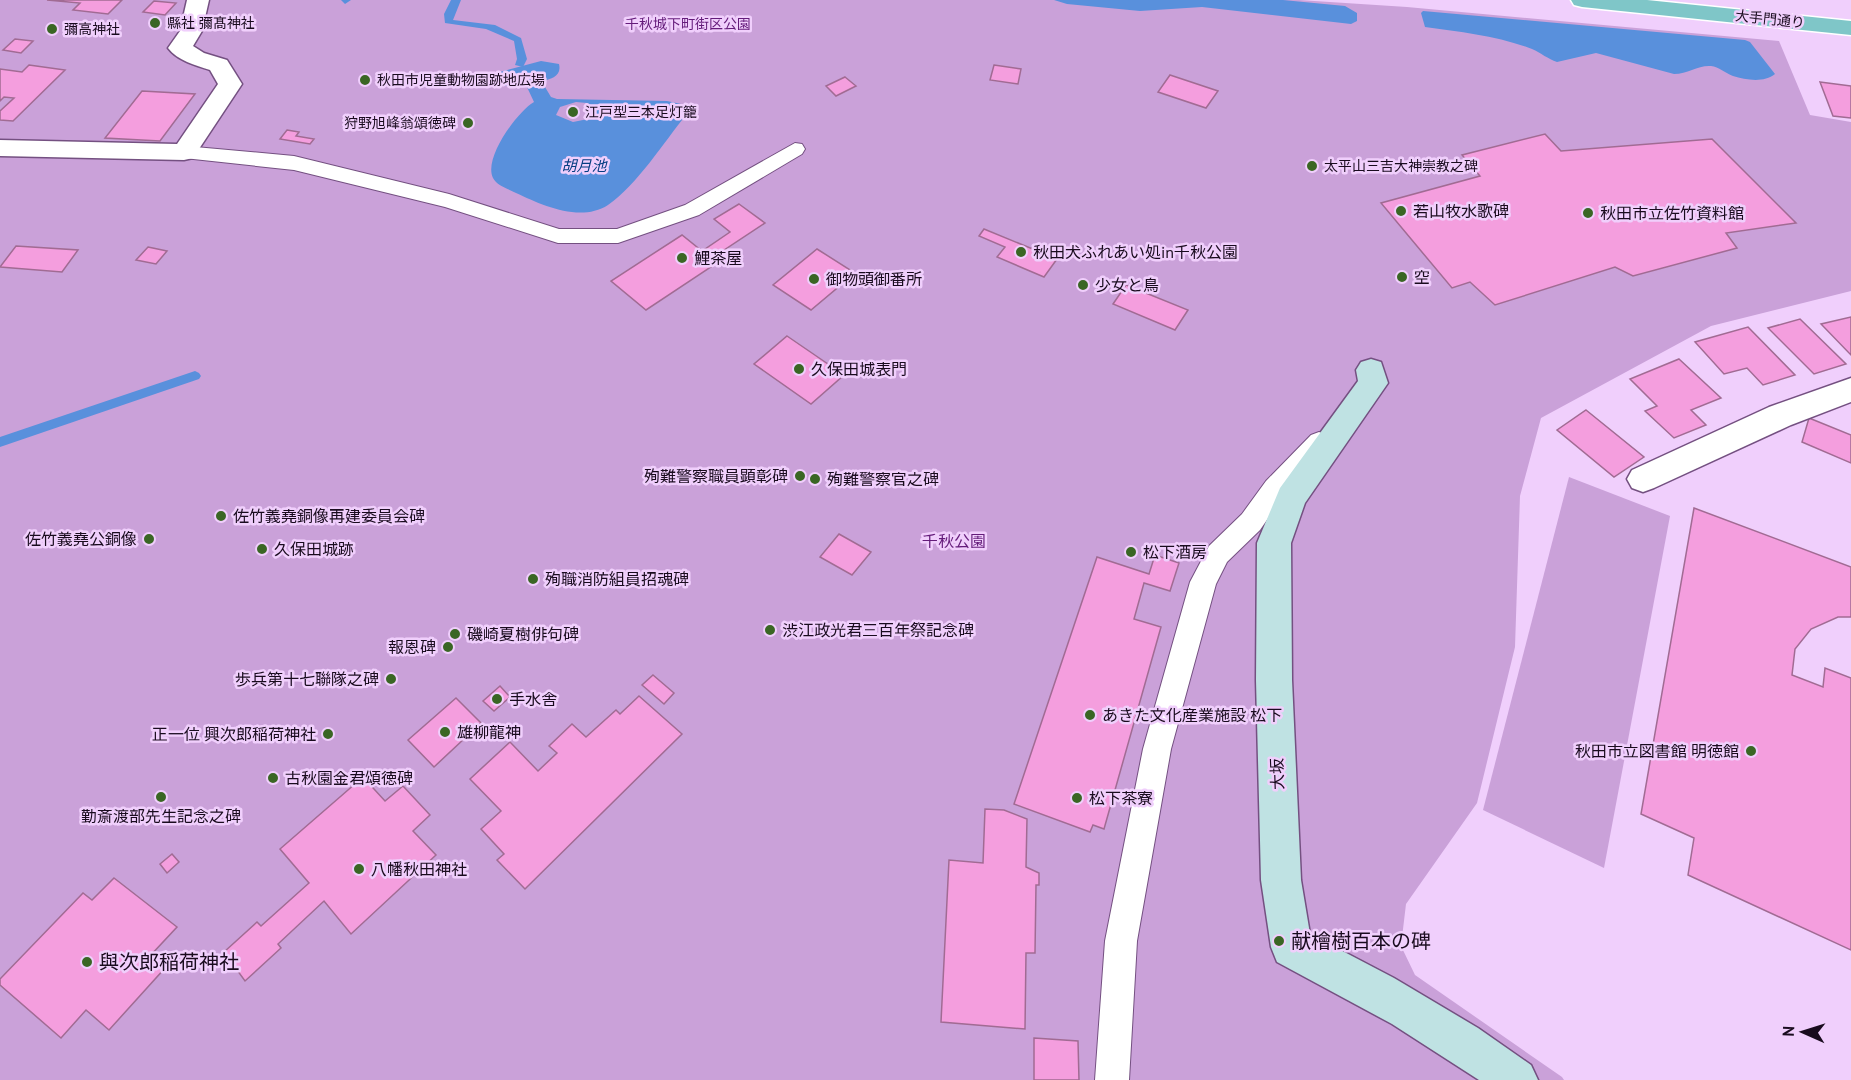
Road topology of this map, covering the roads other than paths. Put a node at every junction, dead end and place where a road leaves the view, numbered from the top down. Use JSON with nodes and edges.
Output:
{"nodes":[{"id":1,"x":198,"y":0,"type":"edge"},
{"id":2,"x":1582,"y":0,"type":"edge"},
{"id":3,"x":1851,"y":28,"type":"edge"},
{"id":4,"x":0,"y":148,"type":"edge"},
{"id":5,"x":795,"y":148,"type":"dead end"},
{"id":6,"x":184,"y":152,"type":"junction"},
{"id":7,"x":1366,"y":384,"type":"joint"},
{"id":8,"x":1851,"y":390,"type":"edge"},
{"id":9,"x":1643,"y":479,"type":"dead end"},
{"id":10,"x":1112,"y":1080,"type":"edge"},
{"id":11,"x":1516,"y":1080,"type":"edge"}],
"edges":[{"from":1,"to":6,"type":"street"},
{"from":2,"to":3,"type":"main road","name":"大手門通り"},
{"from":4,"to":6,"type":"street"},
{"from":5,"to":6,"type":"lane"},
{"from":7,"to":10,"type":"lane"},
{"from":7,"to":11,"type":"street","name":"大坂"},
{"from":8,"to":9,"type":"street"}]}
